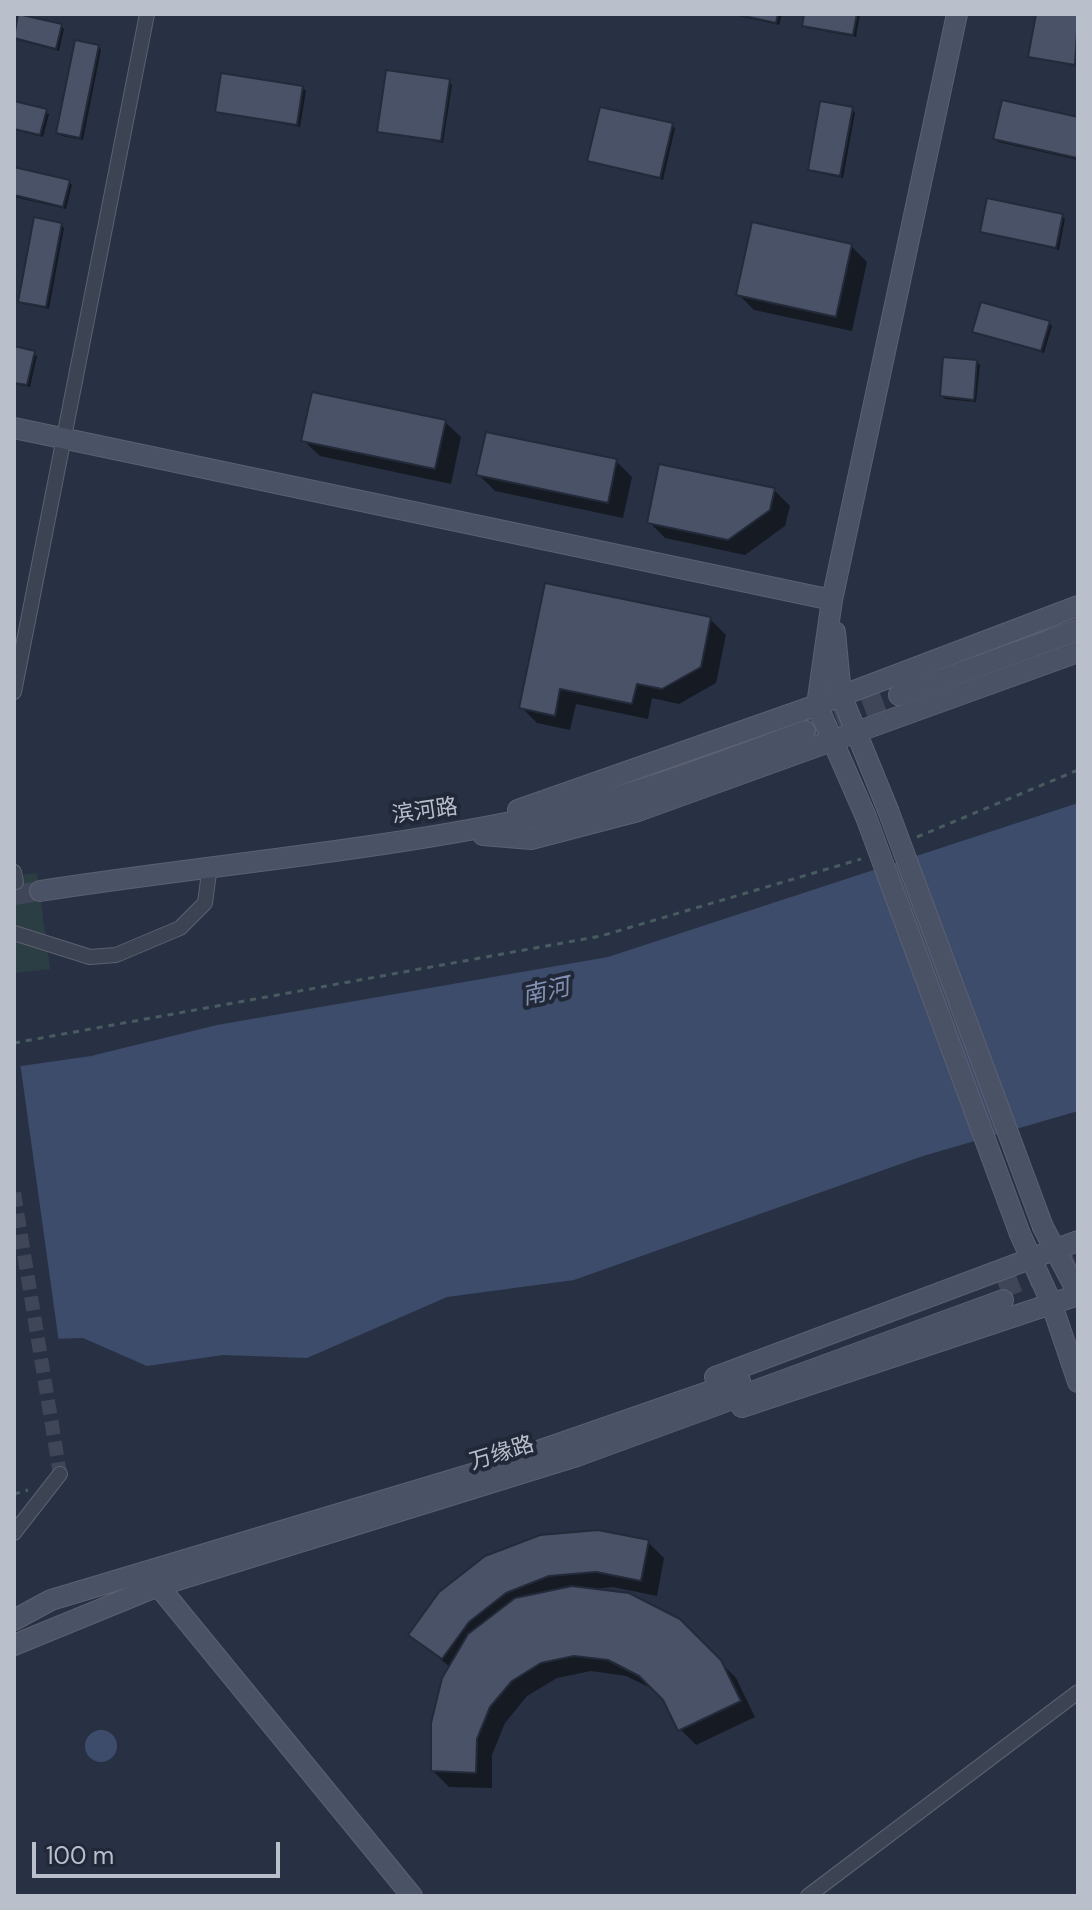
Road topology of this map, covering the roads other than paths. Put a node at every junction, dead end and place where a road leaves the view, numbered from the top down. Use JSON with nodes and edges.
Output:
{"nodes":[{"id":1,"x":147,"y":14,"type":"edge"},
{"id":2,"x":957,"y":14,"type":"edge"},
{"id":3,"x":14,"y":428,"type":"edge"},
{"id":4,"x":63,"y":438,"type":"junction"},
{"id":5,"x":832,"y":600,"type":"junction"},
{"id":6,"x":1078,"y":606,"type":"edge"},
{"id":7,"x":1078,"y":630,"type":"edge"},
{"id":8,"x":1078,"y":652,"type":"edge"},
{"id":9,"x":14,"y":692,"type":"edge"},
{"id":10,"x":841,"y":695,"type":"junction"},
{"id":11,"x":899,"y":695,"type":"tunnel mouth"},
{"id":12,"x":817,"y":705,"type":"junction"},
{"id":13,"x":805,"y":731,"type":"tunnel mouth"},
{"id":14,"x":857,"y":732,"type":"junction"},
{"id":15,"x":830,"y":740,"type":"junction"},
{"id":16,"x":455,"y":832,"type":"junction"},
{"id":17,"x":210,"y":865,"type":"junction"},
{"id":18,"x":40,"y":891,"type":"tunnel mouth"},
{"id":19,"x":14,"y":933,"type":"edge"},
{"id":20,"x":1078,"y":1241,"type":"edge"},
{"id":21,"x":1054,"y":1249,"type":"junction"},
{"id":22,"x":1032,"y":1259,"type":"junction"},
{"id":23,"x":1078,"y":1294,"type":"edge"},
{"id":24,"x":1051,"y":1302,"type":"junction"},
{"id":25,"x":1078,"y":1382,"type":"edge"},
{"id":26,"x":543,"y":1450,"type":"junction"},
{"id":27,"x":577,"y":1456,"type":"junction"},
{"id":28,"x":60,"y":1474,"type":"dead end"},
{"id":29,"x":14,"y":1533,"type":"edge"},
{"id":30,"x":144,"y":1569,"type":"junction"},
{"id":31,"x":158,"y":1586,"type":"junction"},
{"id":32,"x":14,"y":1620,"type":"edge"},
{"id":33,"x":14,"y":1645,"type":"edge"},
{"id":34,"x":1078,"y":1692,"type":"edge"},
{"id":35,"x":412,"y":1896,"type":"edge"},
{"id":36,"x":808,"y":1896,"type":"edge"}],
"edges":[{"from":1,"to":4,"type":"street"},
{"from":2,"to":5,"type":"main road"},
{"from":3,"to":4,"type":"main road"},
{"from":4,"to":5,"type":"main road"},
{"from":4,"to":9,"type":"street"},
{"from":5,"to":10,"type":"main road"},
{"from":5,"to":12,"type":"main road"},
{"from":6,"to":10,"type":"main road"},
{"from":7,"to":11,"type":"main road"},
{"from":8,"to":14,"type":"main road"},
{"from":10,"to":12,"type":"main road"},
{"from":10,"to":14,"type":"main road"},
{"from":12,"to":15,"type":"main road"},
{"from":12,"to":16,"type":"main road"},
{"from":13,"to":16,"type":"main road","name":"滨河路"},
{"from":14,"to":15,"type":"main road"},
{"from":14,"to":21,"type":"main road","bridge":true},
{"from":15,"to":16,"type":"main road"},
{"from":15,"to":22,"type":"main road","bridge":true},
{"from":16,"to":17,"type":"main road","name":"滨河路"},
{"from":17,"to":18,"type":"main road","name":"滨河路"},
{"from":17,"to":19,"type":"street"},
{"from":20,"to":21,"type":"main road"},
{"from":21,"to":22,"type":"main road"},
{"from":21,"to":23,"type":"main road"},
{"from":22,"to":24,"type":"main road"},
{"from":22,"to":26,"type":"main road"},
{"from":23,"to":24,"type":"main road"},
{"from":24,"to":25,"type":"main road"},
{"from":24,"to":27,"type":"main road"},
{"from":26,"to":27,"type":"main road","name":"万缘路"},
{"from":26,"to":30,"type":"main road","name":"万缘路"},
{"from":27,"to":31,"type":"main road","name":"万缘路"},
{"from":28,"to":29,"type":"street"},
{"from":30,"to":31,"type":"main road"},
{"from":30,"to":32,"type":"main road","name":"万缘路"},
{"from":31,"to":33,"type":"main road","name":"万缘路"},
{"from":31,"to":35,"type":"main road"},
{"from":34,"to":36,"type":"street"}]}
